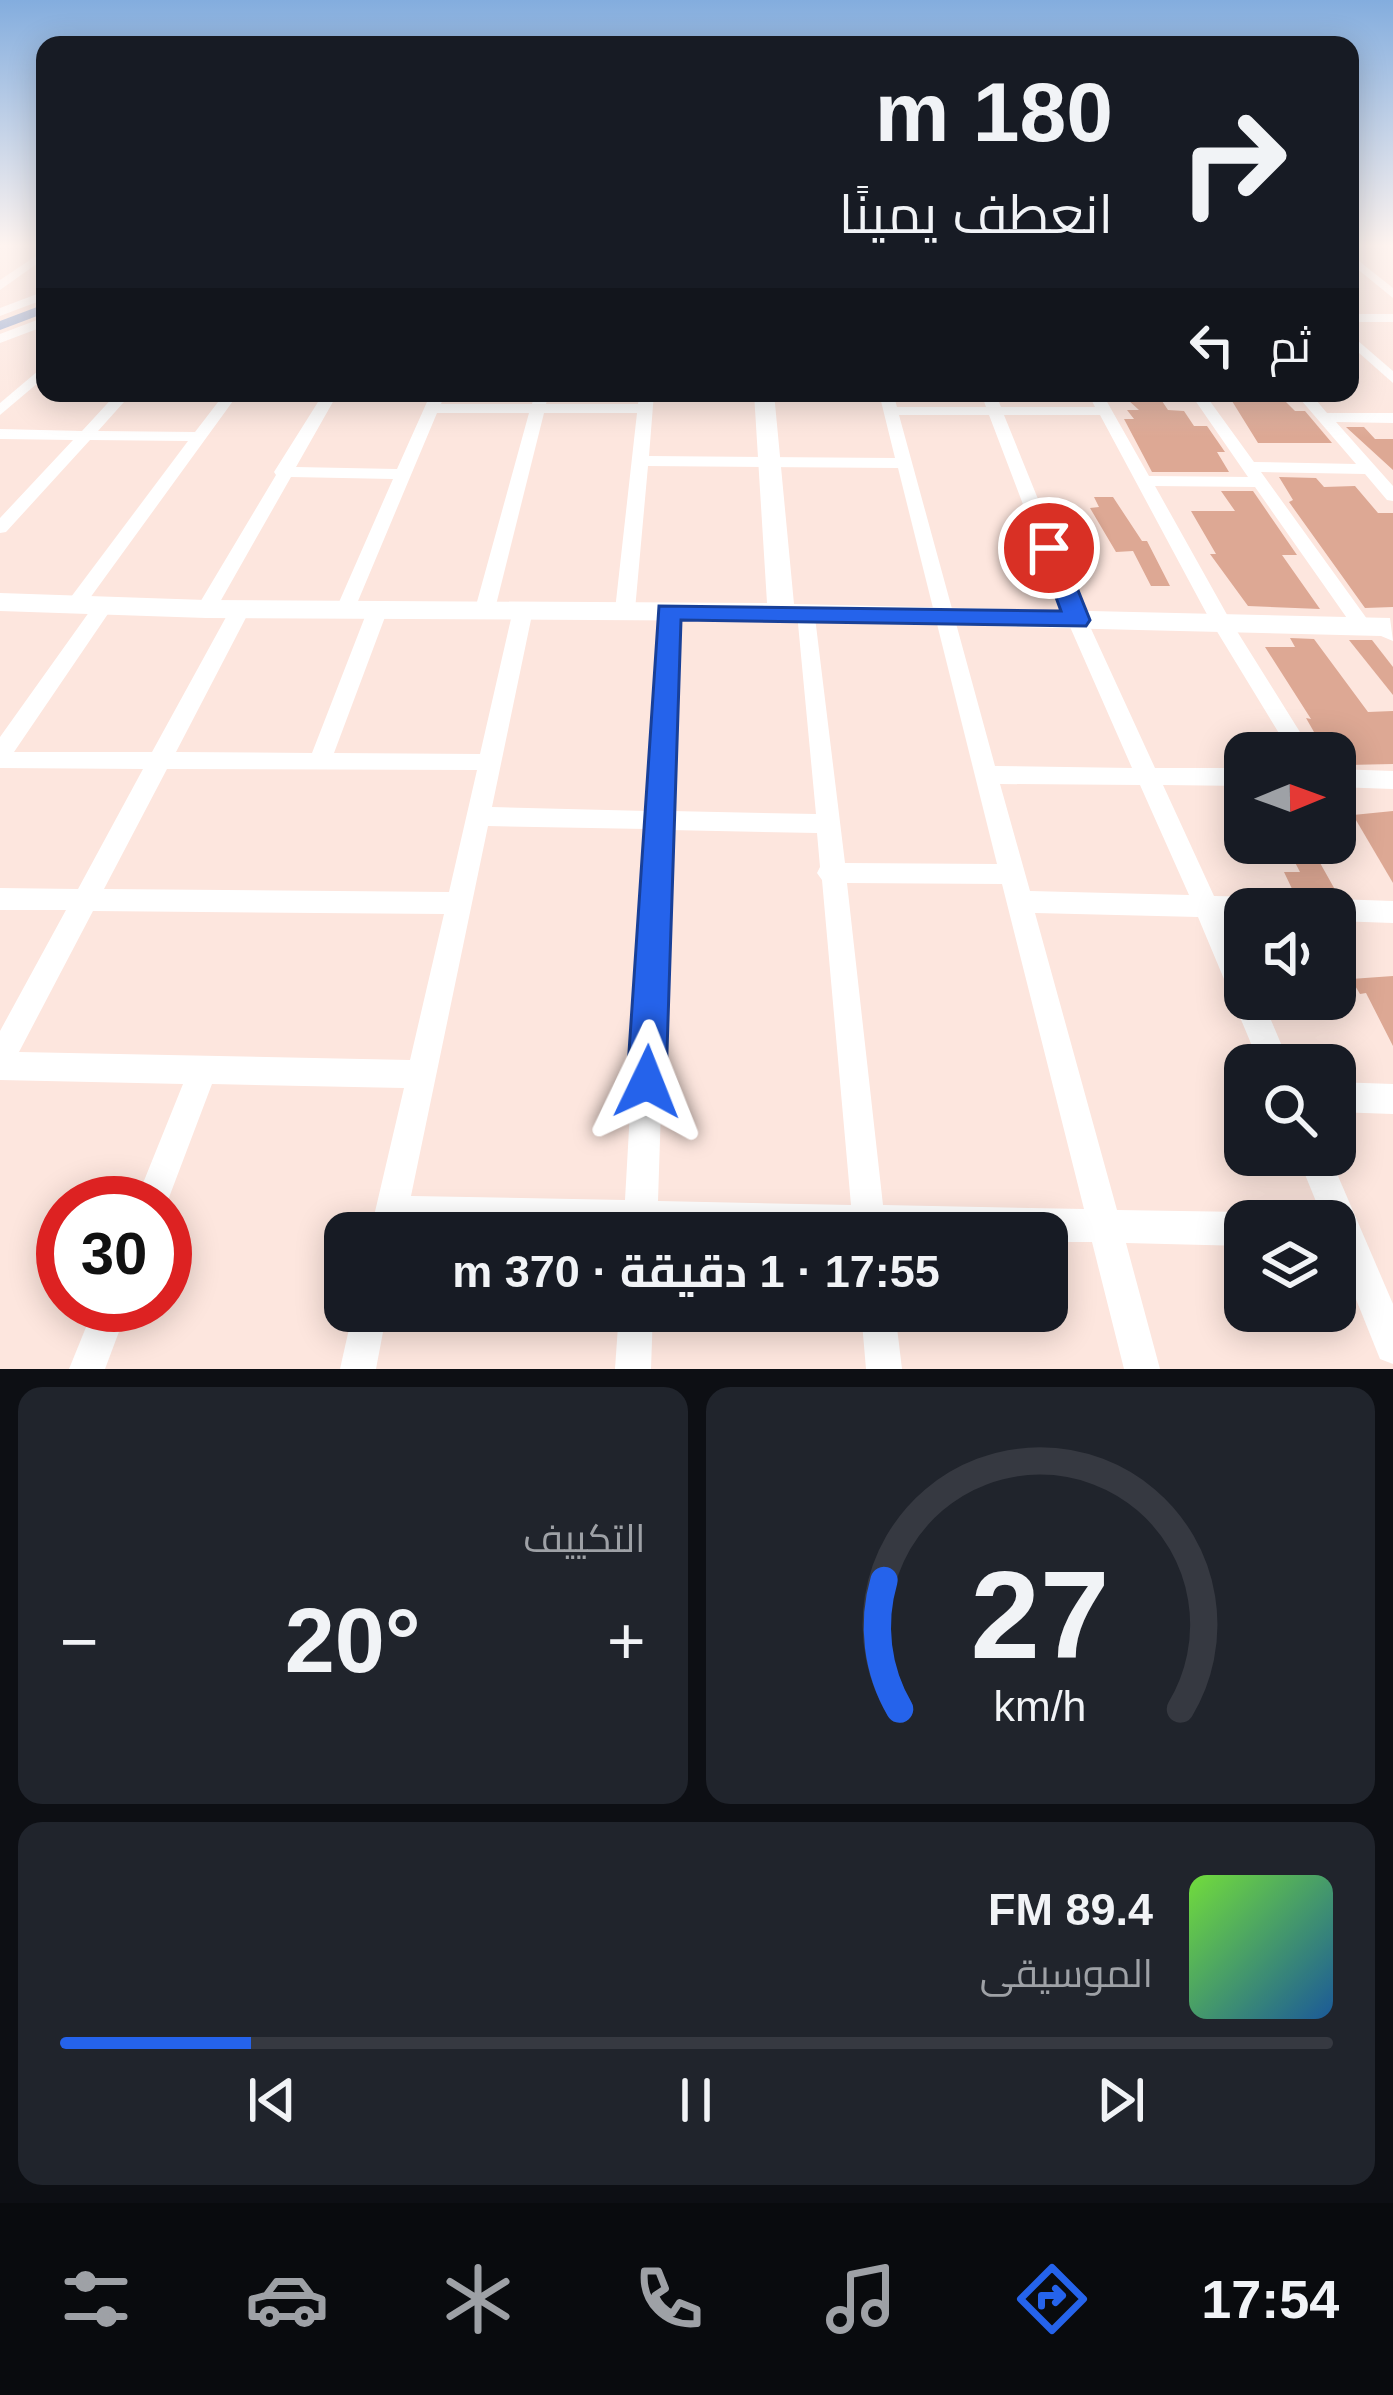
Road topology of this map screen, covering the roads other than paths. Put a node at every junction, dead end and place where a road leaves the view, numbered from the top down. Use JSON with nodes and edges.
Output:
{"nodes":[{"id":1,"x":1359,"y":318,"type":"edge"},
{"id":2,"x":1393,"y":319,"type":"edge"},
{"id":3,"x":36,"y":325,"type":"edge"},
{"id":4,"x":0,"y":339,"type":"edge"},
{"id":5,"x":1359,"y":345,"type":"edge"},
{"id":6,"x":1385,"y":364,"type":"edge"},
{"id":7,"x":36,"y":377,"type":"edge"},
{"id":8,"x":1393,"y":379,"type":"edge"},
{"id":9,"x":117,"y":402,"type":"edge"},
{"id":10,"x":225,"y":402,"type":"edge"},
{"id":11,"x":325,"y":402,"type":"edge"},
{"id":12,"x":434,"y":402,"type":"edge"},
{"id":13,"x":539,"y":402,"type":"edge"},
{"id":14,"x":646,"y":402,"type":"edge"},
{"id":15,"x":765,"y":402,"type":"edge"},
{"id":16,"x":888,"y":402,"type":"edge"},
{"id":17,"x":992,"y":402,"type":"edge"},
{"id":18,"x":1100,"y":402,"type":"edge"},
{"id":19,"x":1203,"y":402,"type":"edge"},
{"id":20,"x":1310,"y":402,"type":"edge"},
{"id":21,"x":0,"y":411,"type":"edge"},
{"id":22,"x":996,"y":412,"type":"junction"},
{"id":23,"x":1324,"y":417,"type":"junction"},
{"id":24,"x":1393,"y":418,"type":"edge"},
{"id":25,"x":0,"y":434,"type":"edge"},
{"id":26,"x":87,"y":436,"type":"junction"},
{"id":27,"x":199,"y":437,"type":"junction"},
{"id":28,"x":640,"y":461,"type":"junction"},
{"id":29,"x":769,"y":461,"type":"junction"},
{"id":30,"x":901,"y":463,"type":"junction"},
{"id":31,"x":1368,"y":469,"type":"junction"},
{"id":32,"x":283,"y":472,"type":"junction"},
{"id":33,"x":400,"y":474,"type":"junction"},
{"id":34,"x":1254,"y":474,"type":"junction"},
{"id":35,"x":1144,"y":481,"type":"junction"},
{"id":36,"x":1393,"y":496,"type":"edge"},
{"id":37,"x":0,"y":528,"type":"edge"},
{"id":38,"x":0,"y":602,"type":"edge"},
{"id":39,"x":89,"y":605,"type":"junction"},
{"id":40,"x":241,"y":608,"type":"junction"},
{"id":41,"x":206,"y":609,"type":"junction"},
{"id":42,"x":346,"y":609,"type":"junction"},
{"id":43,"x":378,"y":609,"type":"junction"},
{"id":44,"x":485,"y":610,"type":"junction"},
{"id":45,"x":523,"y":610,"type":"junction"},
{"id":46,"x":625,"y":610,"type":"junction"},
{"id":47,"x":668,"y":611,"type":"junction"},
{"id":48,"x":794,"y":612,"type":"junction"},
{"id":49,"x":942,"y":618,"type":"junction"},
{"id":50,"x":1077,"y":620,"type":"junction"},
{"id":51,"x":1220,"y":620,"type":"junction"},
{"id":52,"x":1385,"y":628,"type":"edge"},
{"id":53,"x":1289,"y":732,"type":"edge"},
{"id":54,"x":0,"y":757,"type":"edge"},
{"id":55,"x":161,"y":761,"type":"junction"},
{"id":56,"x":320,"y":761,"type":"junction"},
{"id":57,"x":489,"y":761,"type":"junction"},
{"id":58,"x":986,"y":775,"type":"junction"},
{"id":59,"x":1147,"y":775,"type":"junction"},
{"id":60,"x":1224,"y":777,"type":"edge"},
{"id":61,"x":1356,"y":779,"type":"edge"},
{"id":62,"x":1393,"y":780,"type":"edge"},
{"id":63,"x":478,"y":816,"type":"junction"},
{"id":64,"x":658,"y":820,"type":"junction"},
{"id":65,"x":826,"y":824,"type":"junction"},
{"id":66,"x":830,"y":873,"type":"junction"},
{"id":67,"x":1011,"y":874,"type":"junction"},
{"id":68,"x":0,"y":898,"type":"edge"},
{"id":69,"x":88,"y":900,"type":"junction"},
{"id":70,"x":1020,"y":902,"type":"junction"},
{"id":71,"x":460,"y":903,"type":"junction"},
{"id":72,"x":1209,"y":906,"type":"junction"},
{"id":73,"x":1224,"y":906,"type":"edge"},
{"id":74,"x":1356,"y":911,"type":"edge"},
{"id":75,"x":1393,"y":912,"type":"edge"},
{"id":76,"x":1224,"y":942,"type":"edge"},
{"id":77,"x":0,"y":1063,"type":"edge"},
{"id":78,"x":202,"y":1072,"type":"junction"},
{"id":79,"x":421,"y":1074,"type":"junction"},
{"id":80,"x":1356,"y":1098,"type":"edge"},
{"id":81,"x":1393,"y":1100,"type":"edge"},
{"id":82,"x":162,"y":1176,"type":"edge"},
{"id":83,"x":391,"y":1212,"type":"edge"},
{"id":84,"x":640,"y":1212,"type":"edge"},
{"id":85,"x":867,"y":1212,"type":"edge"},
{"id":86,"x":1068,"y":1228,"type":"edge"},
{"id":87,"x":1104,"y":1228,"type":"junction"},
{"id":88,"x":1224,"y":1229,"type":"edge"},
{"id":89,"x":1356,"y":1265,"type":"edge"},
{"id":90,"x":101,"y":1332,"type":"edge"},
{"id":91,"x":366,"y":1332,"type":"edge"},
{"id":92,"x":635,"y":1332,"type":"edge"},
{"id":93,"x":880,"y":1332,"type":"edge"},
{"id":94,"x":1393,"y":1346,"type":"edge"},
{"id":95,"x":87,"y":1369,"type":"edge"},
{"id":96,"x":358,"y":1369,"type":"edge"},
{"id":97,"x":633,"y":1369,"type":"edge"},
{"id":98,"x":884,"y":1369,"type":"edge"},
{"id":99,"x":1142,"y":1369,"type":"edge"}],
"edges":[{"from":1,"to":2,"type":"street"},
{"from":3,"to":4,"type":"street"},
{"from":5,"to":6,"type":"street"},
{"from":6,"to":8,"type":"street"},
{"from":7,"to":21,"type":"street"},
{"from":9,"to":26,"type":"street"},
{"from":10,"to":27,"type":"street"},
{"from":11,"to":32,"type":"street"},
{"from":12,"to":33,"type":"street"},
{"from":13,"to":44,"type":"street"},
{"from":14,"to":28,"type":"street"},
{"from":15,"to":29,"type":"street"},
{"from":16,"to":22,"type":"street"},
{"from":16,"to":30,"type":"street"},
{"from":17,"to":22,"type":"street"},
{"from":18,"to":22,"type":"street"},
{"from":18,"to":35,"type":"street"},
{"from":19,"to":34,"type":"street"},
{"from":20,"to":23,"type":"street"},
{"from":22,"to":50,"type":"street"},
{"from":23,"to":24,"type":"street"},
{"from":23,"to":31,"type":"street"},
{"from":25,"to":26,"type":"street"},
{"from":26,"to":27,"type":"street"},
{"from":26,"to":37,"type":"street"},
{"from":27,"to":39,"type":"street"},
{"from":28,"to":29,"type":"street"},
{"from":28,"to":46,"type":"street"},
{"from":29,"to":30,"type":"street"},
{"from":29,"to":48,"type":"street"},
{"from":30,"to":49,"type":"street"},
{"from":31,"to":34,"type":"street"},
{"from":31,"to":36,"type":"street"},
{"from":32,"to":33,"type":"street"},
{"from":32,"to":41,"type":"street"},
{"from":33,"to":42,"type":"street"},
{"from":34,"to":35,"type":"street"},
{"from":34,"to":52,"type":"street"},
{"from":35,"to":51,"type":"street"},
{"from":38,"to":39,"type":"street"},
{"from":39,"to":41,"type":"street"},
{"from":39,"to":54,"type":"street"},
{"from":40,"to":41,"type":"street"},
{"from":40,"to":42,"type":"street"},
{"from":40,"to":55,"type":"street"},
{"from":42,"to":43,"type":"street"},
{"from":43,"to":44,"type":"street"},
{"from":43,"to":56,"type":"street"},
{"from":44,"to":45,"type":"street"},
{"from":45,"to":46,"type":"street"},
{"from":45,"to":57,"type":"street"},
{"from":46,"to":47,"type":"street"},
{"from":47,"to":48,"type":"street"},
{"from":47,"to":64,"type":"street"},
{"from":48,"to":49,"type":"street"},
{"from":48,"to":65,"type":"street"},
{"from":49,"to":50,"type":"street"},
{"from":49,"to":58,"type":"street"},
{"from":50,"to":51,"type":"street"},
{"from":50,"to":59,"type":"street"},
{"from":51,"to":52,"type":"street"},
{"from":51,"to":53,"type":"street"},
{"from":54,"to":55,"type":"street"},
{"from":55,"to":56,"type":"street"},
{"from":55,"to":69,"type":"street"},
{"from":56,"to":57,"type":"street"},
{"from":57,"to":63,"type":"street"},
{"from":58,"to":59,"type":"street"},
{"from":58,"to":67,"type":"street"},
{"from":59,"to":60,"type":"street"},
{"from":59,"to":72,"type":"street"},
{"from":61,"to":62,"type":"street"},
{"from":63,"to":64,"type":"street"},
{"from":63,"to":71,"type":"street"},
{"from":64,"to":65,"type":"street"},
{"from":64,"to":84,"type":"street"},
{"from":65,"to":66,"type":"street"},
{"from":66,"to":67,"type":"street"},
{"from":66,"to":85,"type":"street"},
{"from":67,"to":70,"type":"street"},
{"from":68,"to":69,"type":"street"},
{"from":69,"to":71,"type":"street"},
{"from":69,"to":77,"type":"street"},
{"from":70,"to":72,"type":"street"},
{"from":70,"to":87,"type":"street"},
{"from":71,"to":79,"type":"street"},
{"from":72,"to":73,"type":"street"},
{"from":72,"to":76,"type":"street"},
{"from":74,"to":75,"type":"street"},
{"from":77,"to":78,"type":"street"},
{"from":78,"to":79,"type":"street"},
{"from":78,"to":82,"type":"street"},
{"from":79,"to":83,"type":"street"},
{"from":80,"to":81,"type":"street"},
{"from":86,"to":87,"type":"street"},
{"from":87,"to":88,"type":"street"},
{"from":87,"to":99,"type":"street"},
{"from":89,"to":94,"type":"street"},
{"from":90,"to":95,"type":"street"},
{"from":91,"to":96,"type":"street"},
{"from":92,"to":97,"type":"street"},
{"from":93,"to":98,"type":"street"}]}
